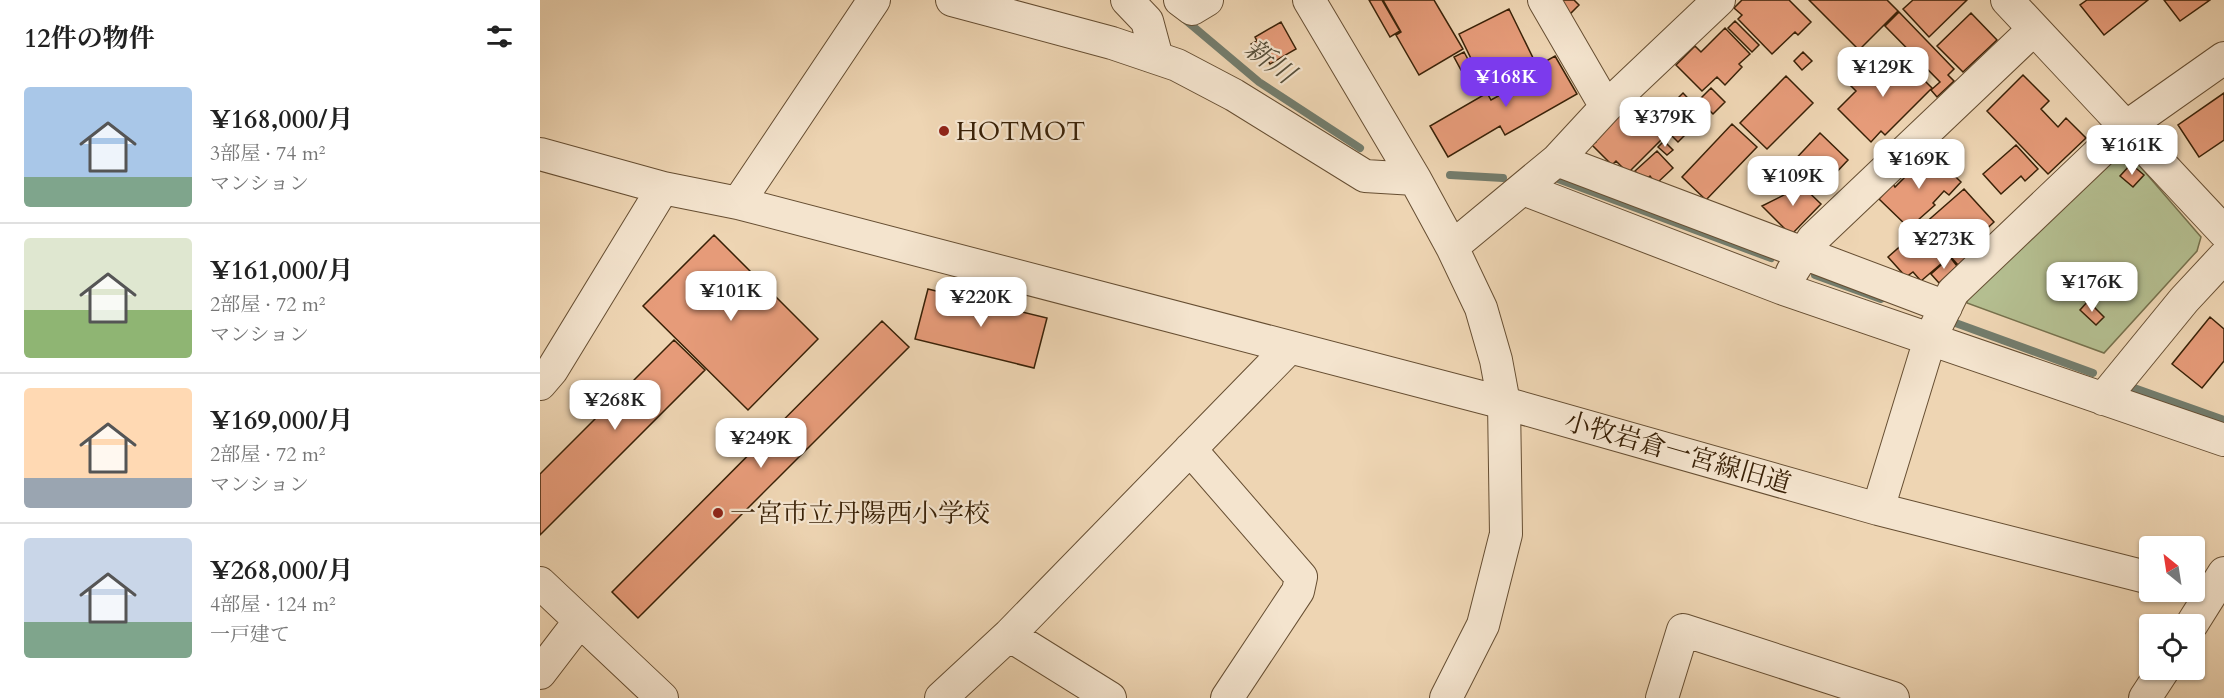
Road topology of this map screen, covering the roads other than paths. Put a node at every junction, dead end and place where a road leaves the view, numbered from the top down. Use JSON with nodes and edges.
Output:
{"nodes":[{"id":1,"x":874,"y":0,"type":"edge"},
{"id":2,"x":952,"y":0,"type":"edge"},
{"id":3,"x":1127,"y":0,"type":"edge"},
{"id":4,"x":1180,"y":0,"type":"edge"},
{"id":5,"x":1207,"y":0,"type":"edge"},
{"id":6,"x":1309,"y":0,"type":"edge"},
{"id":7,"x":1544,"y":0,"type":"edge"},
{"id":8,"x":1719,"y":0,"type":"edge"},
{"id":9,"x":2007,"y":0,"type":"edge"},
{"id":10,"x":2034,"y":29,"type":"junction"},
{"id":11,"x":1157,"y":58,"type":"junction"},
{"id":12,"x":2224,"y":58,"type":"edge"},
{"id":13,"x":1606,"y":107,"type":"junction"},
{"id":14,"x":2126,"y":128,"type":"junction"},
{"id":15,"x":540,"y":154,"type":"edge"},
{"id":16,"x":1557,"y":160,"type":"junction"},
{"id":17,"x":1415,"y":179,"type":"junction"},
{"id":18,"x":663,"y":188,"type":"junction"},
{"id":19,"x":1523,"y":189,"type":"junction"},
{"id":20,"x":738,"y":203,"type":"junction"},
{"id":21,"x":2224,"y":232,"type":"edge"},
{"id":22,"x":1452,"y":247,"type":"junction"},
{"id":23,"x":1803,"y":255,"type":"junction"},
{"id":24,"x":2224,"y":257,"type":"edge"},
{"id":25,"x":1781,"y":288,"type":"junction"},
{"id":26,"x":1946,"y":307,"type":"junction"},
{"id":27,"x":1930,"y":339,"type":"junction"},
{"id":28,"x":1290,"y":347,"type":"junction"},
{"id":29,"x":544,"y":374,"type":"edge"},
{"id":30,"x":2103,"y":399,"type":"junction"},
{"id":31,"x":1504,"y":403,"type":"junction"},
{"id":32,"x":2224,"y":441,"type":"edge"},
{"id":33,"x":1190,"y":449,"type":"junction"},
{"id":34,"x":1878,"y":508,"type":"junction"},
{"id":35,"x":2139,"y":575,"type":"edge"},
{"id":36,"x":540,"y":583,"type":"edge"},
{"id":37,"x":2213,"y":588,"type":"edge"},
{"id":38,"x":2198,"y":614,"type":"edge"},
{"id":39,"x":579,"y":622,"type":"junction"},
{"id":40,"x":1009,"y":635,"type":"junction"},
{"id":41,"x":540,"y":673,"type":"edge"},
{"id":42,"x":2157,"y":680,"type":"edge"},
{"id":43,"x":662,"y":698,"type":"edge"},
{"id":44,"x":941,"y":698,"type":"edge"},
{"id":45,"x":1110,"y":698,"type":"edge"},
{"id":46,"x":1227,"y":698,"type":"edge"},
{"id":47,"x":1446,"y":698,"type":"edge"},
{"id":48,"x":1662,"y":698,"type":"edge"},
{"id":49,"x":1892,"y":698,"type":"edge"},
{"id":50,"x":2145,"y":698,"type":"edge"}],
"edges":[{"from":1,"to":20,"type":"street"},
{"from":2,"to":11,"type":"street"},
{"from":3,"to":11,"type":"street"},
{"from":4,"to":5,"type":"street"},
{"from":6,"to":17,"type":"street"},
{"from":7,"to":13,"type":"street"},
{"from":8,"to":13,"type":"street"},
{"from":9,"to":10,"type":"street"},
{"from":10,"to":14,"type":"street"},
{"from":10,"to":23,"type":"street"},
{"from":11,"to":17,"type":"street"},
{"from":12,"to":14,"type":"street"},
{"from":13,"to":16,"type":"street"},
{"from":14,"to":21,"type":"street"},
{"from":14,"to":26,"type":"street"},
{"from":15,"to":18,"type":"street","name":"小牧岩倉一宮線旧道"},
{"from":16,"to":19,"type":"street"},
{"from":16,"to":23,"type":"street"},
{"from":17,"to":22,"type":"street"},
{"from":18,"to":20,"type":"street","name":"小牧岩倉一宮線旧道"},
{"from":18,"to":29,"type":"street"},
{"from":19,"to":22,"type":"street"},
{"from":19,"to":25,"type":"street"},
{"from":20,"to":28,"type":"street","name":"小牧岩倉一宮線旧道"},
{"from":22,"to":31,"type":"street"},
{"from":23,"to":25,"type":"street"},
{"from":23,"to":26,"type":"street"},
{"from":24,"to":30,"type":"street"},
{"from":25,"to":27,"type":"street"},
{"from":26,"to":27,"type":"street"},
{"from":27,"to":30,"type":"street"},
{"from":27,"to":34,"type":"street"},
{"from":28,"to":31,"type":"street","name":"小牧岩倉一宮線旧道"},
{"from":28,"to":33,"type":"street"},
{"from":30,"to":32,"type":"street"},
{"from":31,"to":34,"type":"street","name":"小牧岩倉一宮線旧道"},
{"from":31,"to":47,"type":"street"},
{"from":33,"to":40,"type":"street"},
{"from":33,"to":46,"type":"street"},
{"from":34,"to":35,"type":"street","name":"小牧岩倉一宮線旧道"},
{"from":36,"to":39,"type":"street"},
{"from":37,"to":38,"type":"street"},
{"from":39,"to":41,"type":"street"},
{"from":39,"to":43,"type":"street"},
{"from":40,"to":44,"type":"street"},
{"from":40,"to":45,"type":"street"},
{"from":42,"to":50,"type":"street"},
{"from":48,"to":49,"type":"street"}]}
